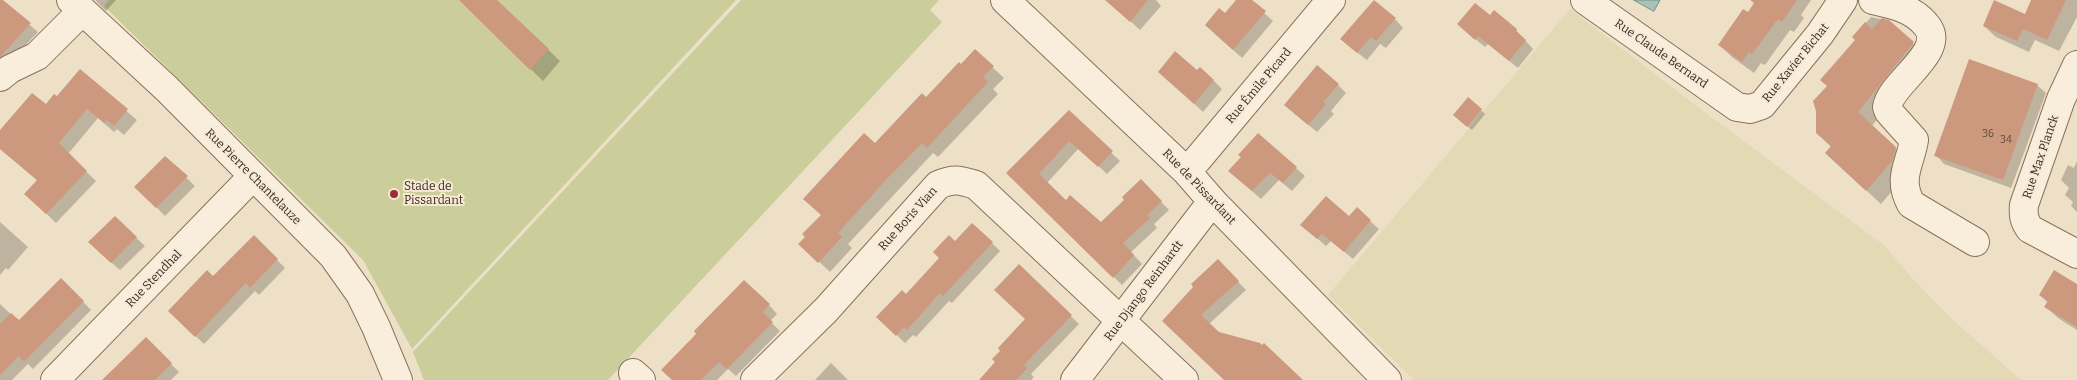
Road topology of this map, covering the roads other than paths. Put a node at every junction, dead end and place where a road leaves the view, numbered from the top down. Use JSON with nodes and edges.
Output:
{"nodes":[{"id":1,"x":1005,"y":0,"type":"edge"},
{"id":2,"x":1331,"y":0,"type":"edge"},
{"id":3,"x":1585,"y":0,"type":"edge"},
{"id":4,"x":1843,"y":0,"type":"edge"},
{"id":5,"x":1872,"y":0,"type":"edge"},
{"id":6,"x":77,"y":5,"type":"edge"},
{"id":7,"x":2077,"y":65,"type":"edge"},
{"id":8,"x":0,"y":77,"type":"edge"},
{"id":9,"x":1737,"y":107,"type":"joint"},
{"id":10,"x":1186,"y":171,"type":"junction"},
{"id":11,"x":252,"y":177,"type":"junction"},
{"id":12,"x":1214,"y":203,"type":"junction"},
{"id":13,"x":1975,"y":242,"type":"dead end"},
{"id":14,"x":2077,"y":254,"type":"edge"},
{"id":15,"x":1120,"y":322,"type":"junction"},
{"id":16,"x":55,"y":380,"type":"edge"},
{"id":17,"x":398,"y":380,"type":"edge"},
{"id":18,"x":755,"y":380,"type":"edge"},
{"id":19,"x":1075,"y":380,"type":"edge"},
{"id":20,"x":1184,"y":380,"type":"edge"},
{"id":21,"x":1387,"y":380,"type":"edge"}],
"edges":[{"from":1,"to":10,"type":"street","name":"Rue de Pissardant"},
{"from":2,"to":10,"type":"street","name":"Rue Émile Picard"},
{"from":3,"to":9,"type":"street","name":"Rue Claude Bernard"},
{"from":4,"to":9,"type":"street","name":"Rue Xavier Bichat"},
{"from":5,"to":13,"type":"street"},
{"from":6,"to":8,"type":"street"},
{"from":6,"to":11,"type":"street","name":"Rue Pierre Chantelauze"},
{"from":7,"to":14,"type":"street","name":"Rue Max Planck"},
{"from":10,"to":12,"type":"street","name":"Rue de Pissardant"},
{"from":11,"to":16,"type":"street","name":"Rue Stendhal"},
{"from":11,"to":17,"type":"street","name":"Rue Pierre Chantelauze"},
{"from":12,"to":15,"type":"street","name":"Rue Django Reinhardt"},
{"from":12,"to":21,"type":"street","name":"Rue de Pissardant"},
{"from":15,"to":18,"type":"street","name":"Rue Boris Vian"},
{"from":15,"to":19,"type":"street","name":"Rue Django Reinhardt"},
{"from":15,"to":20,"type":"street","name":"Rue Boris Vian"}]}
